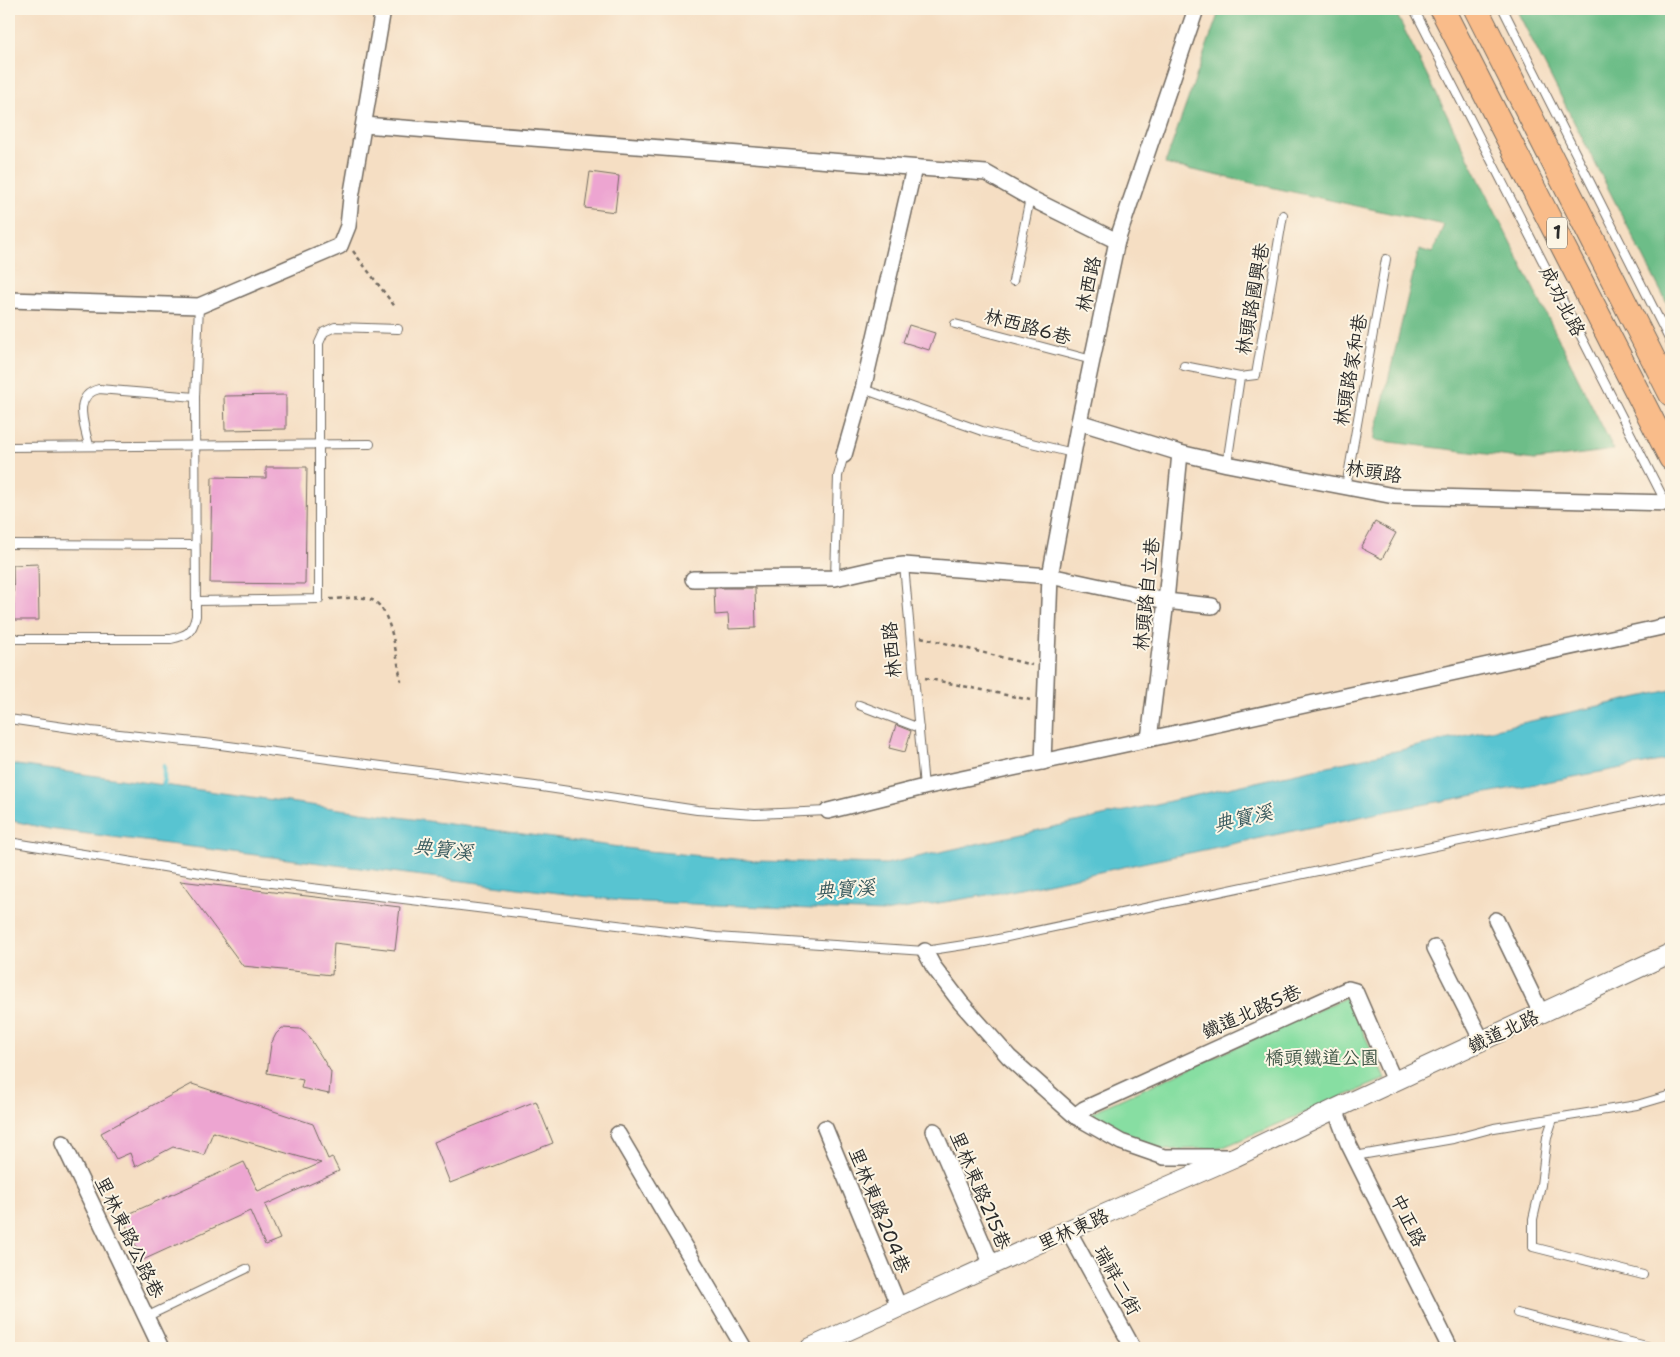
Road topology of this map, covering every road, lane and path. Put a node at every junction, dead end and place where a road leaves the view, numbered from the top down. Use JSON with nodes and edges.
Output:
{"nodes":[{"id":1,"x":383,"y":9,"type":"edge"},
{"id":2,"x":1196,"y":9,"type":"edge"},
{"id":3,"x":1414,"y":9,"type":"edge"},
{"id":4,"x":1442,"y":9,"type":"edge"},
{"id":5,"x":1476,"y":9,"type":"edge"},
{"id":6,"x":1503,"y":9,"type":"edge"},
{"id":7,"x":364,"y":125,"type":"junction"},
{"id":8,"x":914,"y":168,"type":"junction"},
{"id":9,"x":1030,"y":198,"type":"junction"},
{"id":10,"x":1283,"y":215,"type":"dead end"},
{"id":11,"x":343,"y":238,"type":"junction"},
{"id":12,"x":1117,"y":241,"type":"junction"},
{"id":13,"x":1386,"y":259,"type":"dead end"},
{"id":14,"x":1013,"y":281,"type":"dead end"},
{"id":15,"x":9,"y":300,"type":"edge"},
{"id":16,"x":199,"y":306,"type":"junction"},
{"id":17,"x":396,"y":308,"type":"dead end"},
{"id":18,"x":955,"y":324,"type":"dead end"},
{"id":19,"x":398,"y":329,"type":"dead end"},
{"id":20,"x":1671,"y":343,"type":"edge"},
{"id":21,"x":1092,"y":360,"type":"junction"},
{"id":22,"x":1184,"y":366,"type":"dead end"},
{"id":23,"x":1240,"y":377,"type":"junction"},
{"id":24,"x":863,"y":389,"type":"junction"},
{"id":25,"x":1671,"y":394,"type":"edge"},
{"id":26,"x":195,"y":397,"type":"junction"},
{"id":27,"x":1079,"y":422,"type":"junction"},
{"id":28,"x":370,"y":444,"type":"dead end"},
{"id":29,"x":318,"y":445,"type":"junction"},
{"id":30,"x":89,"y":446,"type":"junction"},
{"id":31,"x":195,"y":446,"type":"junction"},
{"id":32,"x":9,"y":447,"type":"edge"},
{"id":33,"x":1073,"y":453,"type":"junction"},
{"id":34,"x":1180,"y":453,"type":"junction"},
{"id":35,"x":844,"y":455,"type":"joint"},
{"id":36,"x":1671,"y":458,"type":"edge"},
{"id":37,"x":1226,"y":464,"type":"junction"},
{"id":38,"x":1346,"y":487,"type":"junction"},
{"id":39,"x":1669,"y":506,"type":"edge"},
{"id":40,"x":9,"y":544,"type":"edge"},
{"id":41,"x":195,"y":545,"type":"junction"},
{"id":42,"x":904,"y":566,"type":"junction"},
{"id":43,"x":1050,"y":576,"type":"junction"},
{"id":44,"x":835,"y":578,"type":"junction"},
{"id":45,"x":693,"y":579,"type":"dead end"},
{"id":46,"x":319,"y":599,"type":"junction"},
{"id":47,"x":196,"y":601,"type":"junction"},
{"id":48,"x":1166,"y":601,"type":"junction"},
{"id":49,"x":1212,"y":606,"type":"dead end"},
{"id":50,"x":1671,"y":625,"type":"edge"},
{"id":51,"x":910,"y":634,"type":"junction"},
{"id":52,"x":9,"y":635,"type":"edge"},
{"id":53,"x":1046,"y":668,"type":"junction"},
{"id":54,"x":914,"y":676,"type":"junction"},
{"id":55,"x":401,"y":681,"type":"dead end"},
{"id":56,"x":1045,"y":703,"type":"junction"},
{"id":57,"x":859,"y":705,"type":"dead end"},
{"id":58,"x":9,"y":719,"type":"edge"},
{"id":59,"x":918,"y":728,"type":"junction"},
{"id":60,"x":1148,"y":739,"type":"junction"},
{"id":61,"x":1043,"y":762,"type":"junction"},
{"id":62,"x":924,"y":786,"type":"junction"},
{"id":63,"x":1671,"y":796,"type":"edge"},
{"id":64,"x":828,"y":811,"type":"joint"},
{"id":65,"x":9,"y":842,"type":"edge"},
{"id":66,"x":1496,"y":920,"type":"dead end"},
{"id":67,"x":1435,"y":948,"type":"dead end"},
{"id":68,"x":925,"y":951,"type":"junction"},
{"id":69,"x":1671,"y":953,"type":"edge"},
{"id":70,"x":1541,"y":1013,"type":"junction"},
{"id":71,"x":1482,"y":1041,"type":"junction"},
{"id":72,"x":1394,"y":1081,"type":"junction"},
{"id":73,"x":1671,"y":1095,"type":"edge"},
{"id":74,"x":1335,"y":1109,"type":"junction"},
{"id":75,"x":1075,"y":1116,"type":"junction"},
{"id":76,"x":1553,"y":1119,"type":"junction"},
{"id":77,"x":825,"y":1128,"type":"dead end"},
{"id":78,"x":934,"y":1131,"type":"dead end"},
{"id":79,"x":618,"y":1134,"type":"dead end"},
{"id":80,"x":63,"y":1142,"type":"dead end"},
{"id":81,"x":1355,"y":1156,"type":"junction"},
{"id":82,"x":1235,"y":1157,"type":"junction"},
{"id":83,"x":1068,"y":1230,"type":"junction"},
{"id":84,"x":992,"y":1265,"type":"junction"},
{"id":85,"x":246,"y":1269,"type":"dead end"},
{"id":86,"x":1643,"y":1275,"type":"dead end"},
{"id":87,"x":899,"y":1308,"type":"junction"},
{"id":88,"x":1517,"y":1313,"type":"dead end"},
{"id":89,"x":146,"y":1317,"type":"junction"},
{"id":90,"x":161,"y":1348,"type":"edge"},
{"id":91,"x":744,"y":1348,"type":"edge"},
{"id":92,"x":810,"y":1348,"type":"edge"},
{"id":93,"x":1133,"y":1348,"type":"edge"},
{"id":94,"x":1450,"y":1348,"type":"edge"},
{"id":95,"x":1654,"y":1348,"type":"edge"}],
"edges":[{"from":1,"to":7,"type":"street"},
{"from":2,"to":12,"type":"street","name":"林西路"},
{"from":3,"to":39,"type":"lane","name":"成功北路"},
{"from":4,"to":36,"type":"main road","name":"成功北路","number":"1"},
{"from":5,"to":25,"type":"main road","number":"1"},
{"from":6,"to":20,"type":"lane"},
{"from":7,"to":8,"type":"street"},
{"from":7,"to":11,"type":"street"},
{"from":8,"to":9,"type":"street"},
{"from":8,"to":24,"type":"street"},
{"from":9,"to":12,"type":"street"},
{"from":9,"to":14,"type":"lane"},
{"from":10,"to":23,"type":"lane","name":"林頭路國興巷"},
{"from":11,"to":16,"type":"street"},
{"from":11,"to":17,"type":"path"},
{"from":12,"to":21,"type":"street","name":"林西路"},
{"from":13,"to":38,"type":"lane","name":"林頭路家和巷"},
{"from":15,"to":16,"type":"street"},
{"from":16,"to":26,"type":"lane"},
{"from":18,"to":21,"type":"lane","name":"林西路6巷"},
{"from":19,"to":29,"type":"lane"},
{"from":21,"to":27,"type":"street","name":"林西路"},
{"from":22,"to":23,"type":"lane"},
{"from":23,"to":37,"type":"lane","name":"林頭路國興巷"},
{"from":24,"to":33,"type":"lane"},
{"from":24,"to":35,"type":"street"},
{"from":26,"to":30,"type":"lane"},
{"from":26,"to":31,"type":"lane"},
{"from":27,"to":33,"type":"street","name":"林西路"},
{"from":27,"to":34,"type":"street","name":"林頭路"},
{"from":28,"to":29,"type":"lane"},
{"from":29,"to":31,"type":"lane"},
{"from":29,"to":46,"type":"lane"},
{"from":30,"to":31,"type":"lane"},
{"from":30,"to":32,"type":"lane"},
{"from":31,"to":41,"type":"lane"},
{"from":33,"to":43,"type":"street","name":"林西路"},
{"from":34,"to":37,"type":"street","name":"林頭路"},
{"from":34,"to":48,"type":"street","name":"林頭路自立巷"},
{"from":35,"to":44,"type":"lane"},
{"from":37,"to":38,"type":"street","name":"林頭路"},
{"from":38,"to":39,"type":"street","name":"林頭路"},
{"from":40,"to":41,"type":"lane"},
{"from":41,"to":47,"type":"lane"},
{"from":42,"to":43,"type":"street"},
{"from":42,"to":44,"type":"street"},
{"from":42,"to":51,"type":"lane","name":"林西路"},
{"from":43,"to":48,"type":"street"},
{"from":43,"to":53,"type":"street","name":"林西路"},
{"from":44,"to":45,"type":"street"},
{"from":46,"to":47,"type":"lane"},
{"from":46,"to":55,"type":"path"},
{"from":47,"to":52,"type":"lane"},
{"from":48,"to":49,"type":"street"},
{"from":48,"to":60,"type":"street","name":"林頭路自立巷"},
{"from":50,"to":60,"type":"street"},
{"from":51,"to":53,"type":"path"},
{"from":51,"to":54,"type":"lane","name":"林西路"},
{"from":53,"to":56,"type":"street","name":"林西路"},
{"from":54,"to":56,"type":"path"},
{"from":54,"to":59,"type":"lane","name":"林西路"},
{"from":56,"to":61,"type":"street","name":"林西路"},
{"from":57,"to":59,"type":"lane"},
{"from":58,"to":64,"type":"lane"},
{"from":59,"to":62,"type":"lane","name":"林西路"},
{"from":60,"to":61,"type":"street"},
{"from":61,"to":62,"type":"street"},
{"from":62,"to":64,"type":"street"},
{"from":63,"to":68,"type":"lane"},
{"from":65,"to":68,"type":"lane"},
{"from":66,"to":70,"type":"street"},
{"from":67,"to":71,"type":"street"},
{"from":68,"to":75,"type":"street"},
{"from":69,"to":70,"type":"street","name":"鐵道北路"},
{"from":70,"to":71,"type":"street","name":"鐵道北路"},
{"from":71,"to":72,"type":"street","name":"鐵道北路"},
{"from":72,"to":74,"type":"street","name":"鐵道北路"},
{"from":72,"to":75,"type":"street","name":"鐵道北路5巷"},
{"from":73,"to":76,"type":"lane"},
{"from":74,"to":81,"type":"street","name":"中正路"},
{"from":74,"to":82,"type":"street","name":"里林東路"},
{"from":75,"to":82,"type":"street"},
{"from":76,"to":81,"type":"lane"},
{"from":76,"to":86,"type":"lane"},
{"from":77,"to":87,"type":"street","name":"里林東路204巷"},
{"from":78,"to":84,"type":"street","name":"里林東路215巷"},
{"from":79,"to":91,"type":"street"},
{"from":80,"to":89,"type":"street","name":"里林東路公路巷"},
{"from":81,"to":94,"type":"street","name":"中正路"},
{"from":82,"to":83,"type":"street","name":"里林東路"},
{"from":83,"to":84,"type":"street","name":"里林東路"},
{"from":83,"to":93,"type":"street","name":"瑞祥二街"},
{"from":84,"to":87,"type":"street","name":"里林東路"},
{"from":85,"to":89,"type":"lane"},
{"from":87,"to":92,"type":"street","name":"里林東路"},
{"from":88,"to":95,"type":"lane"},
{"from":89,"to":90,"type":"street","name":"里林東路公路巷"}]}
